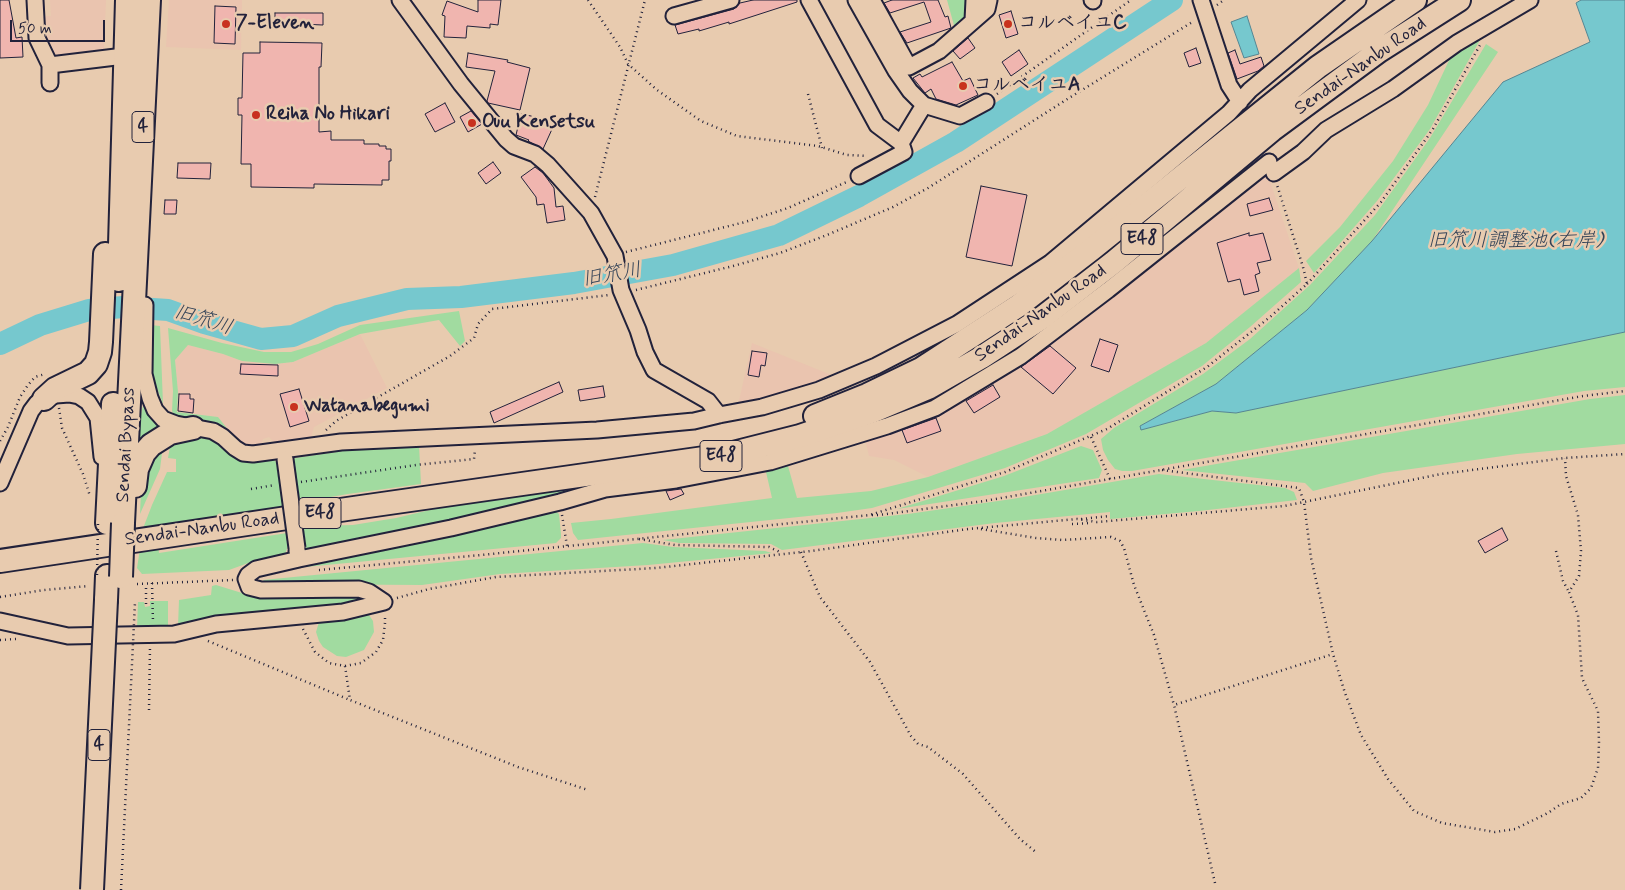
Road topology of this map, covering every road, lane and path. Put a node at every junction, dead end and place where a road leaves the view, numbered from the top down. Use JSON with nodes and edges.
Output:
{"nodes":[{"id":1,"x":35,"y":0,"type":"edge"},
{"id":2,"x":127,"y":0,"type":"edge"},
{"id":3,"x":149,"y":0,"type":"edge"},
{"id":4,"x":400,"y":0,"type":"edge"},
{"id":5,"x":588,"y":0,"type":"edge"},
{"id":6,"x":645,"y":0,"type":"edge"},
{"id":7,"x":731,"y":0,"type":"edge"},
{"id":8,"x":809,"y":0,"type":"edge"},
{"id":9,"x":856,"y":0,"type":"edge"},
{"id":10,"x":872,"y":0,"type":"edge"},
{"id":11,"x":974,"y":0,"type":"edge"},
{"id":12,"x":989,"y":0,"type":"edge"},
{"id":13,"x":1131,"y":0,"type":"edge"},
{"id":14,"x":1224,"y":0,"type":"edge"},
{"id":15,"x":1358,"y":0,"type":"edge"},
{"id":16,"x":1415,"y":0,"type":"edge"},
{"id":17,"x":1460,"y":0,"type":"edge"},
{"id":18,"x":1530,"y":0,"type":"edge"},
{"id":19,"x":1204,"y":6,"type":"edge"},
{"id":20,"x":674,"y":16,"type":"dead end"},
{"id":21,"x":973,"y":20,"type":"junction"},
{"id":22,"x":1481,"y":44,"type":"dead end"},
{"id":23,"x":124,"y":56,"type":"junction"},
{"id":24,"x":628,"y":64,"type":"junction"},
{"id":25,"x":50,"y":65,"type":"junction"},
{"id":26,"x":50,"y":83,"type":"dead end"},
{"id":27,"x":808,"y":94,"type":"dead end"},
{"id":28,"x":986,"y":102,"type":"joint"},
{"id":29,"x":1240,"y":102,"type":"junction"},
{"id":30,"x":922,"y":109,"type":"junction"},
{"id":31,"x":902,"y":140,"type":"junction"},
{"id":32,"x":822,"y":148,"type":"junction"},
{"id":33,"x":866,"y":156,"type":"dead end"},
{"id":34,"x":1271,"y":167,"type":"junction"},
{"id":35,"x":859,"y":176,"type":"joint"},
{"id":36,"x":590,"y":213,"type":"junction"},
{"id":37,"x":126,"y":254,"type":"junction"},
{"id":38,"x":614,"y":255,"type":"junction"},
{"id":39,"x":1307,"y":284,"type":"junction"},
{"id":40,"x":622,"y":292,"type":"junction"},
{"id":41,"x":123,"y":342,"type":"junction"},
{"id":42,"x":1625,"y":391,"type":"edge"},
{"id":43,"x":52,"y":403,"type":"junction"},
{"id":44,"x":719,"y":414,"type":"junction"},
{"id":45,"x":193,"y":428,"type":"junction"},
{"id":46,"x":476,"y":436,"type":"junction"},
{"id":47,"x":1090,"y":436,"type":"junction"},
{"id":48,"x":323,"y":445,"type":"junction"},
{"id":49,"x":284,"y":454,"type":"junction"},
{"id":50,"x":1625,"y":454,"type":"edge"},
{"id":51,"x":1565,"y":458,"type":"junction"},
{"id":52,"x":641,"y":467,"type":"junction"},
{"id":53,"x":1162,"y":470,"type":"junction"},
{"id":54,"x":1110,"y":479,"type":"junction"},
{"id":55,"x":298,"y":482,"type":"dead end"},
{"id":56,"x":0,"y":483,"type":"edge"},
{"id":57,"x":279,"y":485,"type":"dead end"},
{"id":58,"x":251,"y":489,"type":"dead end"},
{"id":59,"x":560,"y":502,"type":"junction"},
{"id":60,"x":1304,"y":502,"type":"junction"},
{"id":61,"x":870,"y":515,"type":"junction"},
{"id":62,"x":107,"y":516,"type":"junction"},
{"id":63,"x":1110,"y":516,"type":"dead end"},
{"id":64,"x":1077,"y":519,"type":"junction"},
{"id":65,"x":1096,"y":522,"type":"junction"},
{"id":66,"x":1072,"y":524,"type":"dead end"},
{"id":67,"x":978,"y":528,"type":"junction"},
{"id":68,"x":635,"y":539,"type":"junction"},
{"id":69,"x":567,"y":546,"type":"junction"},
{"id":70,"x":1556,"y":551,"type":"dead end"},
{"id":71,"x":801,"y":552,"type":"junction"},
{"id":72,"x":783,"y":553,"type":"junction"},
{"id":73,"x":298,"y":554,"type":"junction"},
{"id":74,"x":0,"y":561,"type":"edge"},
{"id":75,"x":317,"y":570,"type":"dead end"},
{"id":76,"x":246,"y":579,"type":"junction"},
{"id":77,"x":146,"y":584,"type":"junction"},
{"id":78,"x":152,"y":584,"type":"junction"},
{"id":79,"x":111,"y":587,"type":"junction"},
{"id":80,"x":1569,"y":592,"type":"junction"},
{"id":81,"x":0,"y":597,"type":"edge"},
{"id":82,"x":384,"y":602,"type":"junction"},
{"id":83,"x":146,"y":604,"type":"dead end"},
{"id":84,"x":297,"y":616,"type":"junction"},
{"id":85,"x":0,"y":621,"type":"edge"},
{"id":86,"x":186,"y":631,"type":"junction"},
{"id":87,"x":152,"y":635,"type":"junction"},
{"id":88,"x":1333,"y":654,"type":"junction"},
{"id":89,"x":346,"y":666,"type":"junction"},
{"id":90,"x":350,"y":700,"type":"junction"},
{"id":91,"x":1174,"y":704,"type":"junction"},
{"id":92,"x":149,"y":710,"type":"dead end"},
{"id":93,"x":588,"y":790,"type":"dead end"},
{"id":94,"x":1037,"y":853,"type":"dead end"},
{"id":95,"x":1215,"y":882,"type":"dead end"},
{"id":96,"x":92,"y":890,"type":"edge"},
{"id":97,"x":106,"y":890,"type":"edge"},
{"id":98,"x":121,"y":890,"type":"edge"}],
"edges":[{"from":1,"to":25,"type":"street"},
{"from":2,"to":23,"type":"highway","number":"4"},
{"from":3,"to":37,"type":"highway","name":"Sendai Bypass","number":"4"},
{"from":4,"to":36,"type":"street"},
{"from":5,"to":24,"type":"path"},
{"from":6,"to":24,"type":"path"},
{"from":7,"to":20,"type":"street"},
{"from":8,"to":31,"type":"street"},
{"from":9,"to":30,"type":"street"},
{"from":10,"to":21,"type":"street"},
{"from":11,"to":21,"type":"street"},
{"from":12,"to":21,"type":"street"},
{"from":13,"to":28,"type":"path"},
{"from":14,"to":19,"type":"path"},
{"from":15,"to":29,"type":"street"},
{"from":16,"to":52,"type":"highway","name":"Sendai-Nanbu Road","number":"E48"},
{"from":17,"to":52,"type":"highway","name":"Sendai-Nanbu Road","number":"E48"},
{"from":18,"to":34,"type":"street"},
{"from":19,"to":29,"type":"street"},
{"from":19,"to":40,"type":"path"},
{"from":22,"to":39,"type":"path"},
{"from":23,"to":25,"type":"street"},
{"from":23,"to":37,"type":"highway","number":"4"},
{"from":24,"to":32,"type":"path"},
{"from":24,"to":36,"type":"path"},
{"from":25,"to":26,"type":"street"},
{"from":27,"to":32,"type":"path"},
{"from":28,"to":30,"type":"street"},
{"from":29,"to":44,"type":"street"},
{"from":30,"to":31,"type":"street"},
{"from":31,"to":35,"type":"street"},
{"from":32,"to":33,"type":"path"},
{"from":34,"to":39,"type":"path"},
{"from":34,"to":59,"type":"street"},
{"from":35,"to":38,"type":"path"},
{"from":36,"to":38,"type":"street"},
{"from":37,"to":41,"type":"highway"},
{"from":37,"to":41,"type":"highway","name":"Sendai Bypass","number":"4"},
{"from":38,"to":40,"type":"street"},
{"from":39,"to":47,"type":"path"},
{"from":40,"to":44,"type":"street"},
{"from":40,"to":48,"type":"path"},
{"from":41,"to":43,"type":"highway"},
{"from":41,"to":45,"type":"street"},
{"from":41,"to":62,"type":"highway","name":"Sendai Bypass","number":"4"},
{"from":42,"to":53,"type":"path"},
{"from":43,"to":56,"type":"street"},
{"from":43,"to":62,"type":"path"},
{"from":43,"to":62,"type":"street"},
{"from":44,"to":46,"type":"street"},
{"from":45,"to":49,"type":"street"},
{"from":45,"to":62,"type":"highway"},
{"from":46,"to":48,"type":"street"},
{"from":46,"to":55,"type":"path"},
{"from":47,"to":54,"type":"path"},
{"from":47,"to":61,"type":"path"},
{"from":48,"to":49,"type":"street"},
{"from":49,"to":73,"type":"street","bridge":true},
{"from":50,"to":51,"type":"path"},
{"from":51,"to":60,"type":"path"},
{"from":51,"to":80,"type":"path"},
{"from":52,"to":74,"type":"highway","name":"Sendai-Nanbu Road","number":"E48"},
{"from":53,"to":54,"type":"path"},
{"from":53,"to":60,"type":"path"},
{"from":54,"to":61,"type":"path"},
{"from":57,"to":58,"type":"path"},
{"from":59,"to":69,"type":"path"},
{"from":59,"to":73,"type":"street"},
{"from":60,"to":65,"type":"path"},
{"from":60,"to":88,"type":"path"},
{"from":61,"to":68,"type":"path"},
{"from":62,"to":79,"type":"highway","name":"Sendai Bypass","number":"4","bridge":true},
{"from":62,"to":79,"type":"path","bridge":true},
{"from":63,"to":64,"type":"path"},
{"from":64,"to":65,"type":"path"},
{"from":64,"to":67,"type":"path"},
{"from":65,"to":66,"type":"path"},
{"from":67,"to":71,"type":"path"},
{"from":67,"to":91,"type":"path"},
{"from":68,"to":69,"type":"path"},
{"from":68,"to":72,"type":"path"},
{"from":69,"to":75,"type":"path"},
{"from":70,"to":80,"type":"path"},
{"from":71,"to":72,"type":"path"},
{"from":71,"to":94,"type":"path"},
{"from":72,"to":82,"type":"path"},
{"from":73,"to":76,"type":"street"},
{"from":76,"to":78,"type":"path"},
{"from":76,"to":82,"type":"street"},
{"from":77,"to":78,"type":"path"},
{"from":77,"to":79,"type":"path"},
{"from":77,"to":83,"type":"path"},
{"from":78,"to":87,"type":"path"},
{"from":79,"to":81,"type":"path"},
{"from":79,"to":96,"type":"highway","name":"Sendai Bypass","number":"4","bridge":true},
{"from":79,"to":97,"type":"highway","name":"Sendai Bypass","number":"4"},
{"from":79,"to":98,"type":"path","bridge":true},
{"from":80,"to":88,"type":"path"},
{"from":82,"to":84,"type":"street"},
{"from":82,"to":89,"type":"path"},
{"from":84,"to":86,"type":"street"},
{"from":84,"to":89,"type":"path"},
{"from":85,"to":87,"type":"street"},
{"from":86,"to":87,"type":"street"},
{"from":86,"to":90,"type":"path"},
{"from":87,"to":92,"type":"path"},
{"from":88,"to":91,"type":"path"},
{"from":89,"to":90,"type":"path"},
{"from":90,"to":93,"type":"path"},
{"from":91,"to":95,"type":"path"}]}
